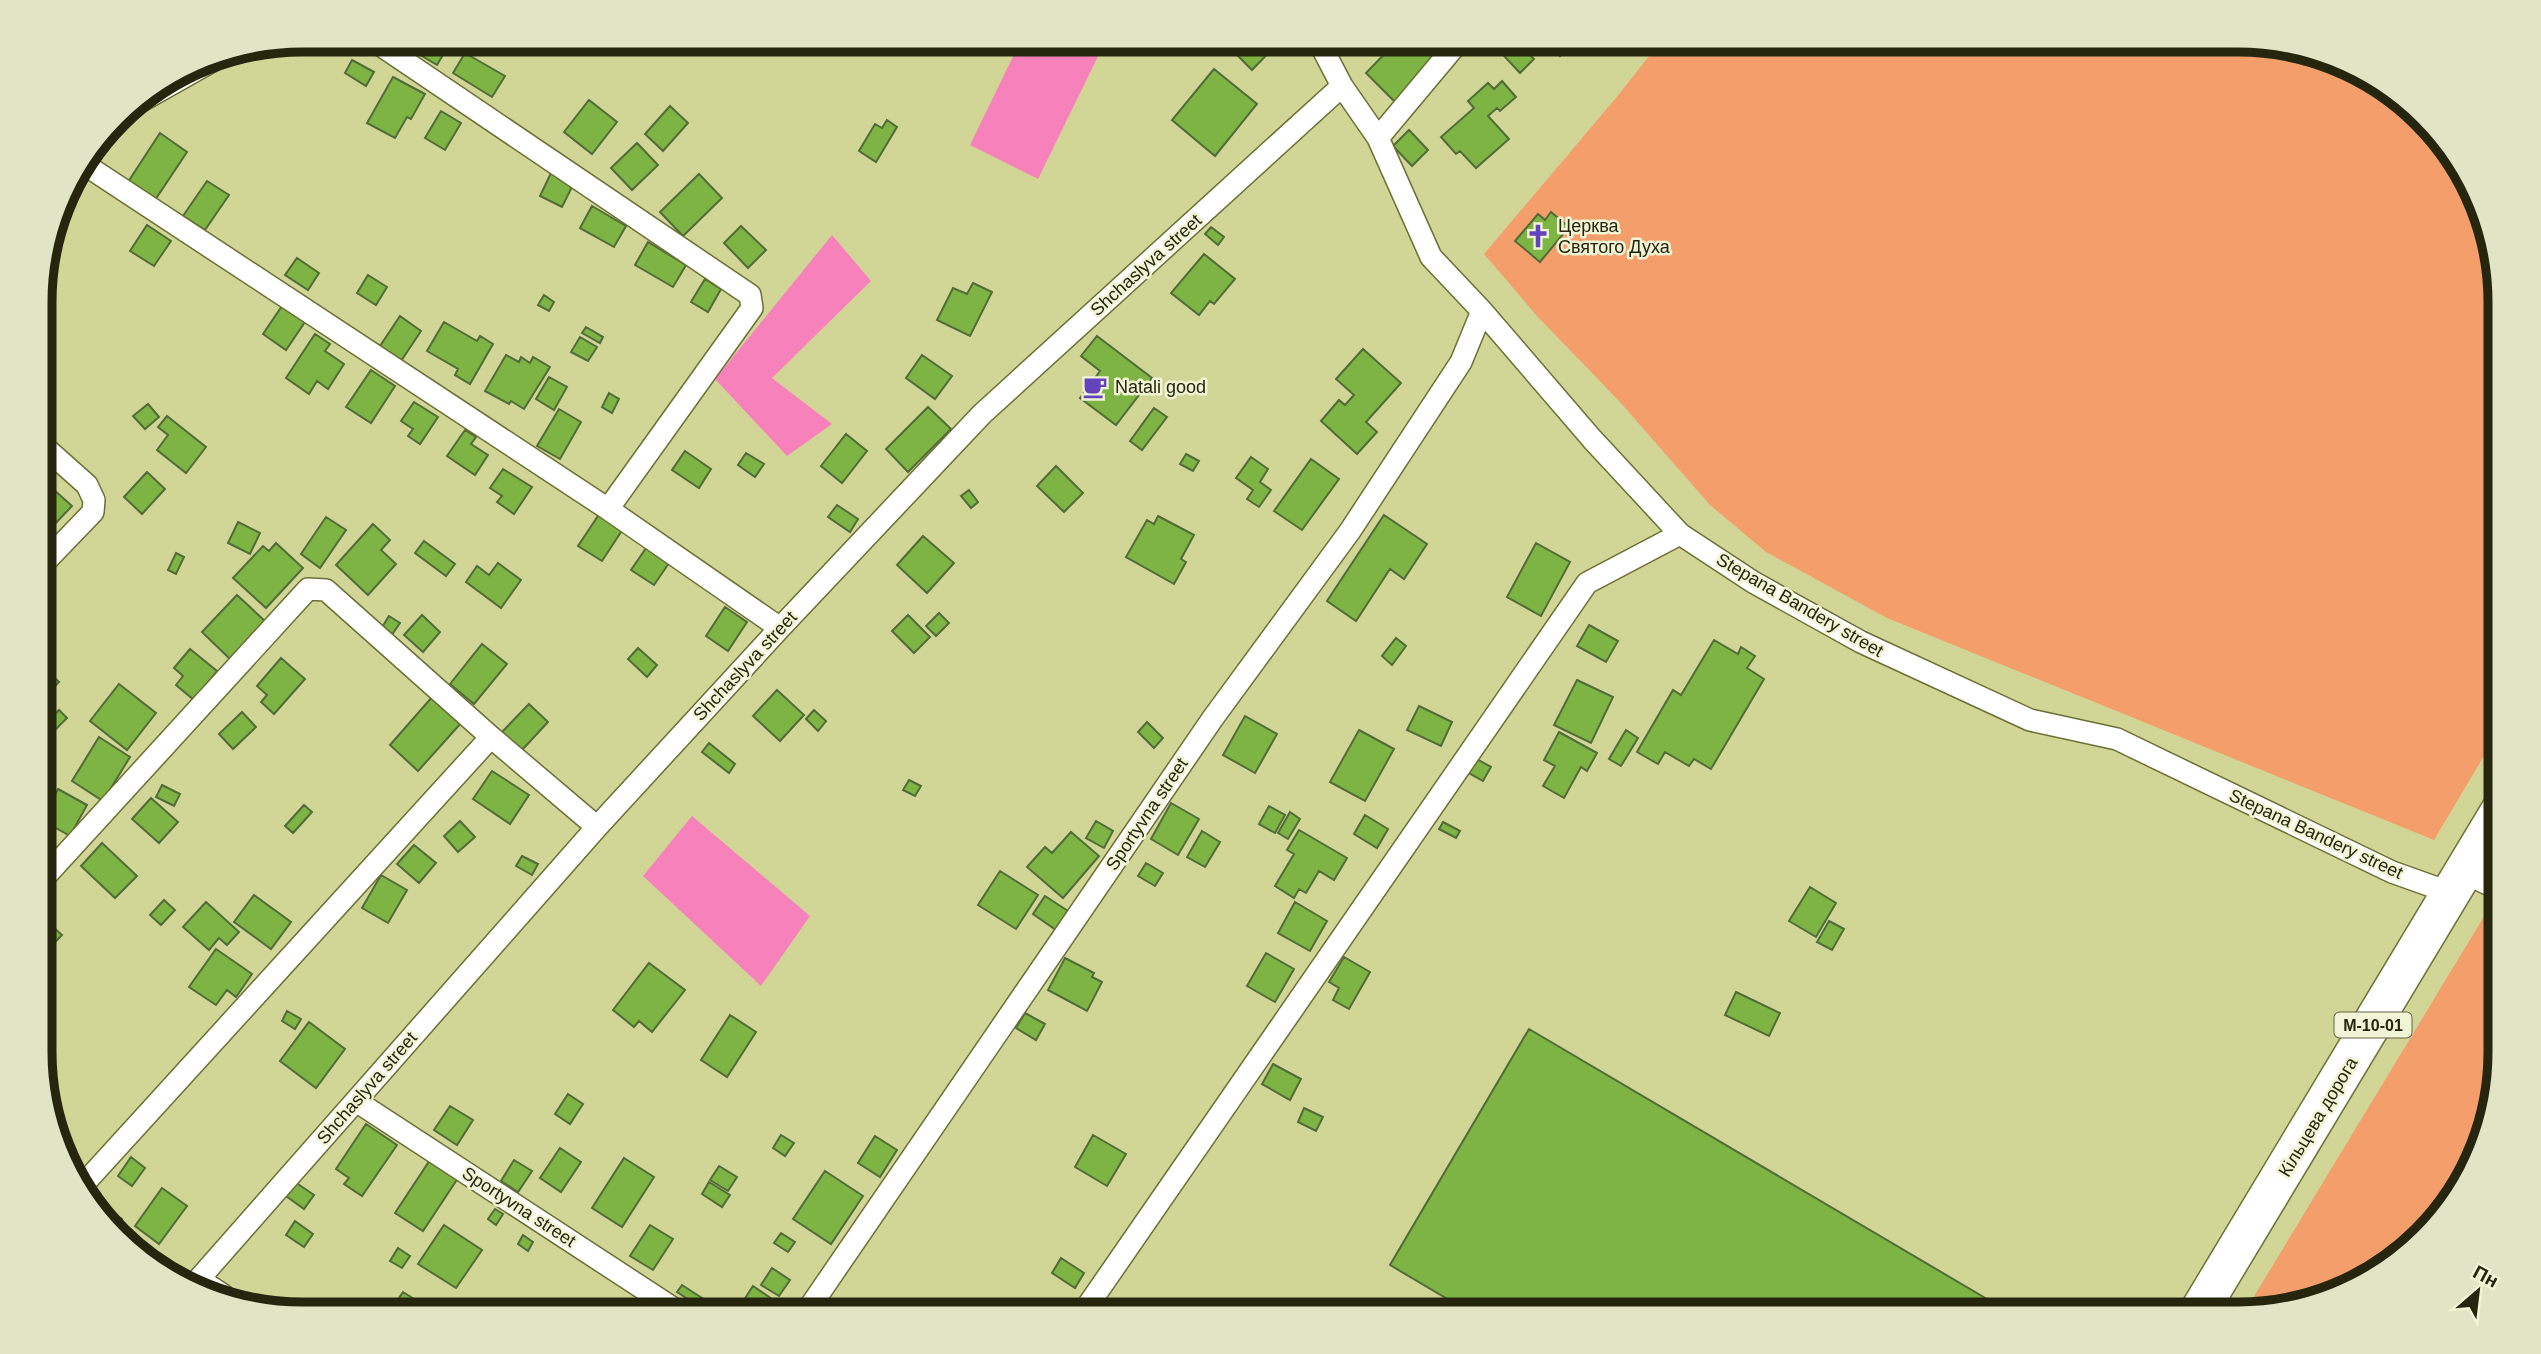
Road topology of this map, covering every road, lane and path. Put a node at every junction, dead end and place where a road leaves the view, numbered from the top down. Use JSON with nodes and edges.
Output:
{"nodes":[{"id":1,"x":391,"y":52,"type":"edge"},
{"id":2,"x":1324,"y":52,"type":"edge"},
{"id":3,"x":1450,"y":52,"type":"edge"},
{"id":4,"x":1342,"y":86,"type":"junction"},
{"id":5,"x":1378,"y":138,"type":"junction"},
{"id":6,"x":92,"y":169,"type":"edge"},
{"id":7,"x":1482,"y":311,"type":"junction"},
{"id":8,"x":53,"y":454,"type":"edge"},
{"id":9,"x":608,"y":509,"type":"junction"},
{"id":10,"x":1680,"y":534,"type":"junction"},
{"id":11,"x":53,"y":554,"type":"edge"},
{"id":12,"x":780,"y":628,"type":"junction"},
{"id":13,"x":491,"y":737,"type":"junction"},
{"id":14,"x":597,"y":827,"type":"junction"},
{"id":15,"x":2488,"y":831,"type":"edge"},
{"id":16,"x":52,"y":869,"type":"edge"},
{"id":17,"x":2457,"y":883,"type":"junction"},
{"id":18,"x":2488,"y":888,"type":"edge"},
{"id":19,"x":356,"y":1101,"type":"junction"},
{"id":20,"x":88,"y":1180,"type":"edge"},
{"id":21,"x":199,"y":1279,"type":"edge"},
{"id":22,"x":664,"y":1302,"type":"edge"},
{"id":23,"x":813,"y":1302,"type":"edge"},
{"id":24,"x":1090,"y":1302,"type":"edge"},
{"id":25,"x":2205,"y":1302,"type":"edge"}],
"edges":[{"from":1,"to":9,"type":"street"},
{"from":2,"to":4,"type":"street","name":"Stepana Bandery street"},
{"from":3,"to":5,"type":"street"},
{"from":4,"to":5,"type":"street","name":"Stepana Bandery street"},
{"from":4,"to":12,"type":"street","name":"Shchaslyva street"},
{"from":5,"to":7,"type":"street","name":"Stepana Bandery street"},
{"from":6,"to":9,"type":"street"},
{"from":7,"to":10,"type":"street","name":"Stepana Bandery street"},
{"from":7,"to":23,"type":"street","name":"Sportyvna street"},
{"from":8,"to":11,"type":"street"},
{"from":9,"to":12,"type":"street"},
{"from":10,"to":17,"type":"street","name":"Stepana Bandery street"},
{"from":10,"to":24,"type":"street"},
{"from":12,"to":14,"type":"street","name":"Shchaslyva street"},
{"from":13,"to":14,"type":"street"},
{"from":13,"to":16,"type":"street"},
{"from":13,"to":20,"type":"street"},
{"from":14,"to":19,"type":"street","name":"Shchaslyva street"},
{"from":15,"to":17,"type":"highway","name":"Кільцева дорога","number":"М-10-01"},
{"from":17,"to":18,"type":"street","name":"Stepana Bandery street"},
{"from":17,"to":25,"type":"highway","name":"Кільцева дорога","number":"М-10-01"},
{"from":19,"to":21,"type":"street","name":"Shchaslyva street"},
{"from":19,"to":22,"type":"street","name":"Sportyvna street"}]}
